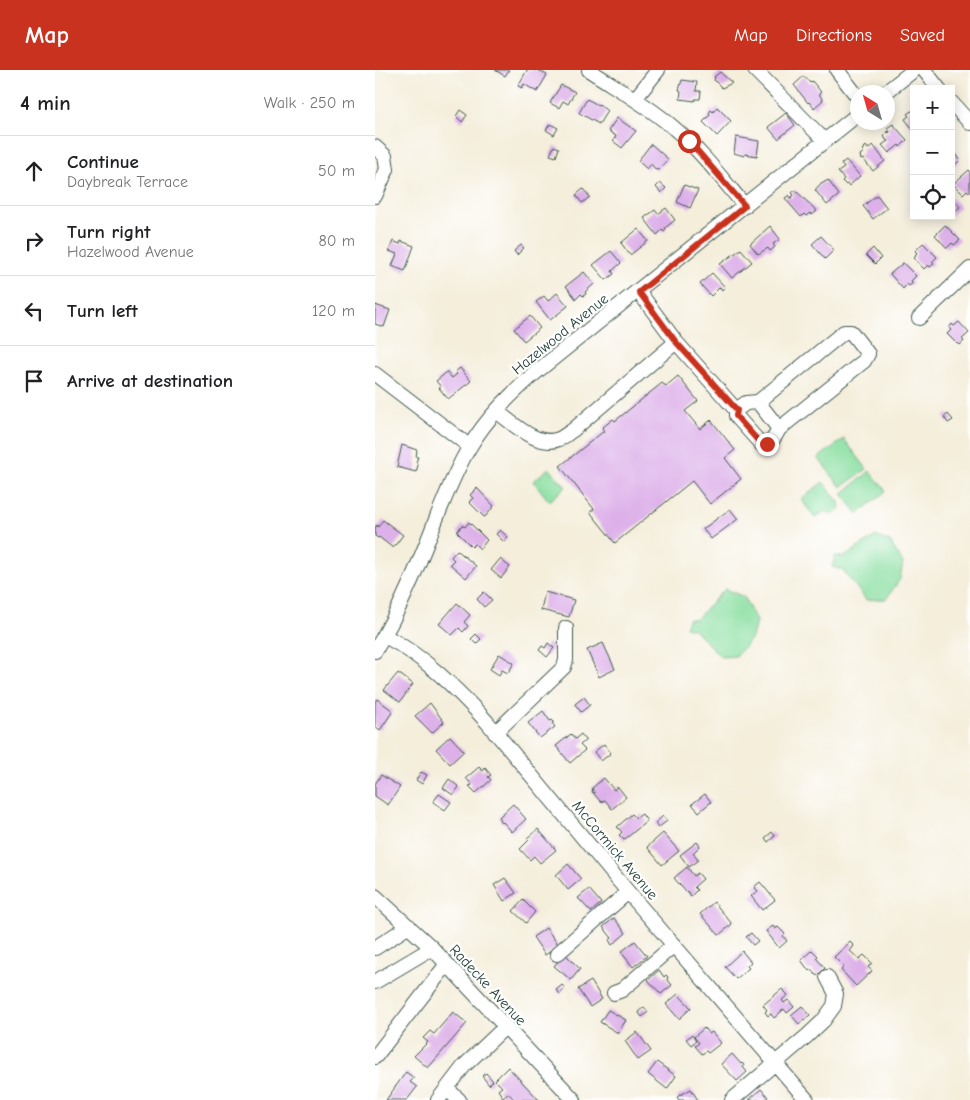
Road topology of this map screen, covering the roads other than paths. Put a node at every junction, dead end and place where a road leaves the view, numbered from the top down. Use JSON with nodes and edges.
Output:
{"nodes":[{"id":1,"x":589,"y":70,"type":"edge"},
{"id":2,"x":658,"y":70,"type":"edge"},
{"id":3,"x":755,"y":70,"type":"edge"},
{"id":4,"x":837,"y":70,"type":"edge"},
{"id":5,"x":914,"y":70,"type":"edge"},
{"id":6,"x":924,"y":70,"type":"edge"},
{"id":7,"x":895,"y":85,"type":"edge"},
{"id":8,"x":936,"y":85,"type":"edge"},
{"id":9,"x":850,"y":87,"type":"edge"},
{"id":10,"x":635,"y":100,"type":"junction"},
{"id":11,"x":955,"y":106,"type":"edge"},
{"id":12,"x":850,"y":121,"type":"edge"},
{"id":13,"x":970,"y":123,"type":"edge"},
{"id":14,"x":825,"y":141,"type":"junction"},
{"id":15,"x":375,"y":147,"type":"edge"},
{"id":16,"x":375,"y":196,"type":"edge"},
{"id":17,"x":745,"y":206,"type":"junction"},
{"id":18,"x":970,"y":269,"type":"edge"},
{"id":19,"x":639,"y":292,"type":"junction"},
{"id":20,"x":919,"y":318,"type":"dead end"},
{"id":21,"x":676,"y":342,"type":"junction"},
{"id":22,"x":375,"y":374,"type":"edge"},
{"id":23,"x":758,"y":402,"type":"junction"},
{"id":24,"x":737,"y":410,"type":"junction"},
{"id":25,"x":496,"y":411,"type":"junction"},
{"id":26,"x":779,"y":429,"type":"junction"},
{"id":27,"x":469,"y":446,"type":"junction"},
{"id":28,"x":567,"y":628,"type":"dead end"},
{"id":29,"x":385,"y":636,"type":"junction"},
{"id":30,"x":375,"y":652,"type":"edge"},
{"id":31,"x":495,"y":733,"type":"junction"},
{"id":32,"x":628,"y":892,"type":"junction"},
{"id":33,"x":375,"y":896,"type":"edge"},
{"id":34,"x":409,"y":926,"type":"junction"},
{"id":35,"x":674,"y":945,"type":"junction"},
{"id":36,"x":375,"y":948,"type":"edge"},
{"id":37,"x":432,"y":948,"type":"junction"},
{"id":38,"x":557,"y":954,"type":"dead end"},
{"id":39,"x":447,"y":964,"type":"junction"},
{"id":40,"x":827,"y":977,"type":"dead end"},
{"id":41,"x":375,"y":982,"type":"edge"},
{"id":42,"x":615,"y":993,"type":"dead end"},
{"id":43,"x":505,"y":1027,"type":"junction"},
{"id":44,"x":375,"y":1056,"type":"edge"},
{"id":45,"x":776,"y":1063,"type":"junction"},
{"id":46,"x":443,"y":1094,"type":"edge"},
{"id":47,"x":459,"y":1100,"type":"edge"},
{"id":48,"x":575,"y":1100,"type":"edge"},
{"id":49,"x":732,"y":1100,"type":"edge"},
{"id":50,"x":807,"y":1100,"type":"edge"}],
"edges":[{"from":1,"to":10,"type":"street"},
{"from":2,"to":10,"type":"street"},
{"from":3,"to":14,"type":"street"},
{"from":4,"to":9,"type":"street"},
{"from":5,"to":7,"type":"street"},
{"from":6,"to":8,"type":"street"},
{"from":10,"to":17,"type":"street"},
{"from":11,"to":13,"type":"street"},
{"from":12,"to":14,"type":"street","name":"Hazelwood Avenue"},
{"from":14,"to":17,"type":"street","name":"Hazelwood Avenue"},
{"from":15,"to":16,"type":"street"},
{"from":17,"to":19,"type":"street","name":"Hazelwood Avenue"},
{"from":18,"to":20,"type":"street"},
{"from":19,"to":21,"type":"street"},
{"from":19,"to":25,"type":"street","name":"Hazelwood Avenue"},
{"from":21,"to":24,"type":"street"},
{"from":21,"to":25,"type":"street"},
{"from":22,"to":27,"type":"street"},
{"from":23,"to":24,"type":"street"},
{"from":23,"to":26,"type":"street"},
{"from":23,"to":26,"type":"street"},
{"from":24,"to":26,"type":"street"},
{"from":25,"to":27,"type":"street","name":"Hazelwood Avenue"},
{"from":27,"to":29,"type":"street","name":"Hazelwood Avenue"},
{"from":28,"to":31,"type":"street"},
{"from":29,"to":30,"type":"street","name":"Hazelwood Avenue"},
{"from":29,"to":31,"type":"street","name":"McCormick Avenue"},
{"from":31,"to":32,"type":"street","name":"McCormick Avenue"},
{"from":32,"to":35,"type":"street","name":"McCormick Avenue"},
{"from":32,"to":38,"type":"street"},
{"from":33,"to":34,"type":"street","name":"Radecke Avenue"},
{"from":34,"to":36,"type":"street"},
{"from":34,"to":37,"type":"street","name":"Radecke Avenue"},
{"from":35,"to":42,"type":"street"},
{"from":35,"to":45,"type":"street","name":"McCormick Avenue"},
{"from":37,"to":39,"type":"street","name":"Radecke Avenue"},
{"from":37,"to":41,"type":"street"},
{"from":39,"to":43,"type":"street","name":"Radecke Avenue"},
{"from":39,"to":44,"type":"street"},
{"from":40,"to":45,"type":"street"},
{"from":43,"to":46,"type":"street"},
{"from":43,"to":48,"type":"street","name":"Radecke Avenue"},
{"from":45,"to":49,"type":"street"},
{"from":45,"to":50,"type":"street","name":"McCormick Avenue"},
{"from":46,"to":47,"type":"street"}]}
